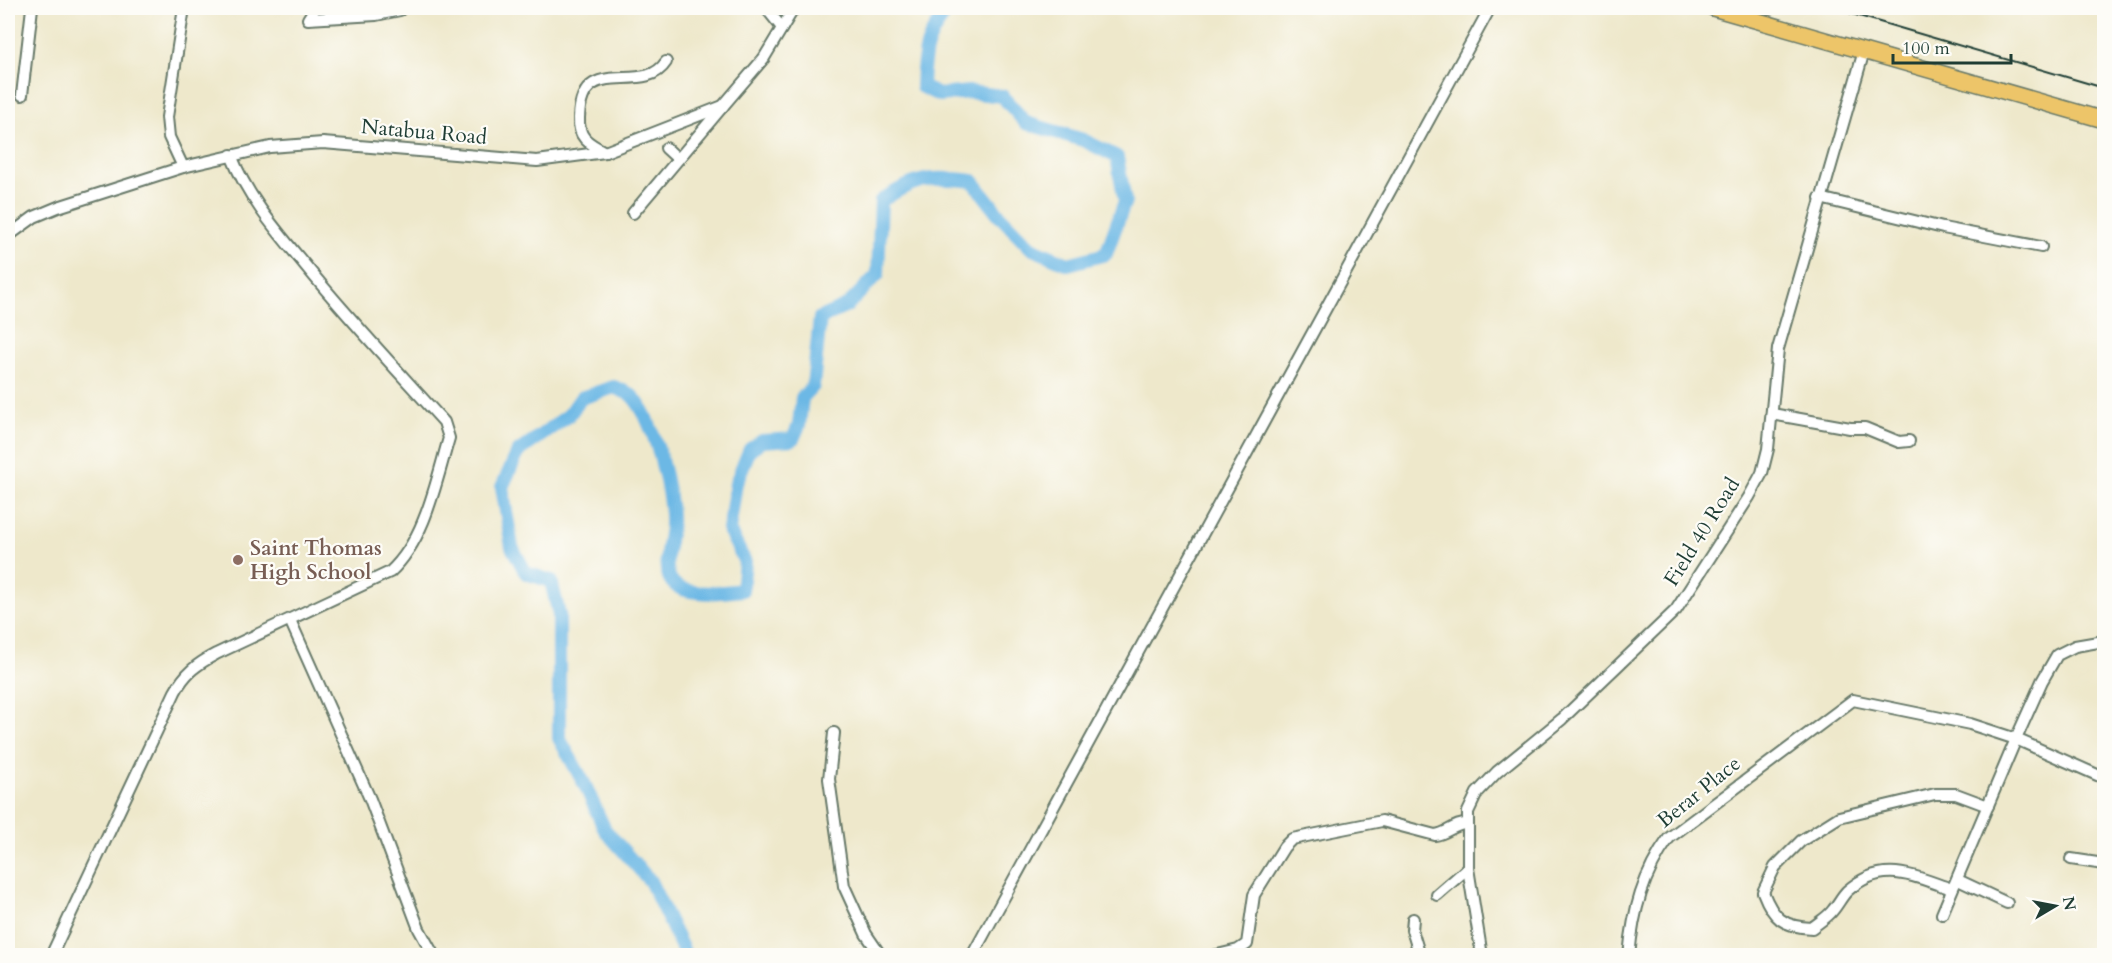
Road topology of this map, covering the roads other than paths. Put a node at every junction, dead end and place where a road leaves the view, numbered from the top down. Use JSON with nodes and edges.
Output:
{"nodes":[{"id":1,"x":32,"y":8,"type":"edge"},
{"id":2,"x":184,"y":8,"type":"edge"},
{"id":3,"x":315,"y":8,"type":"edge"},
{"id":4,"x":766,"y":8,"type":"edge"},
{"id":5,"x":794,"y":8,"type":"edge"},
{"id":6,"x":1490,"y":8,"type":"edge"},
{"id":7,"x":1713,"y":8,"type":"edge"},
{"id":8,"x":400,"y":10,"type":"dead end"},
{"id":9,"x":782,"y":27,"type":"junction"},
{"id":10,"x":1864,"y":51,"type":"junction"},
{"id":11,"x":666,"y":62,"type":"dead end"},
{"id":12,"x":22,"y":95,"type":"dead end"},
{"id":13,"x":723,"y":106,"type":"junction"},
{"id":14,"x":2104,"y":120,"type":"edge"},
{"id":15,"x":666,"y":148,"type":"dead end"},
{"id":16,"x":605,"y":152,"type":"junction"},
{"id":17,"x":231,"y":155,"type":"junction"},
{"id":18,"x":678,"y":159,"type":"junction"},
{"id":19,"x":183,"y":167,"type":"junction"},
{"id":20,"x":1820,"y":198,"type":"junction"},
{"id":21,"x":633,"y":213,"type":"dead end"},
{"id":22,"x":8,"y":236,"type":"edge"},
{"id":23,"x":2041,"y":247,"type":"dead end"},
{"id":24,"x":1772,"y":414,"type":"junction"},
{"id":25,"x":1909,"y":441,"type":"dead end"},
{"id":26,"x":290,"y":620,"type":"junction"},
{"id":27,"x":2104,"y":641,"type":"edge"},
{"id":28,"x":834,"y":733,"type":"dead end"},
{"id":29,"x":2016,"y":739,"type":"junction"},
{"id":30,"x":2104,"y":778,"type":"edge"},
{"id":31,"x":1988,"y":806,"type":"junction"},
{"id":32,"x":1467,"y":824,"type":"junction"},
{"id":33,"x":2071,"y":859,"type":"dead end"},
{"id":34,"x":2104,"y":864,"type":"edge"},
{"id":35,"x":1468,"y":868,"type":"junction"},
{"id":36,"x":1955,"y":884,"type":"junction"},
{"id":37,"x":1437,"y":895,"type":"dead end"},
{"id":38,"x":2007,"y":903,"type":"dead end"},
{"id":39,"x":1942,"y":914,"type":"dead end"},
{"id":40,"x":1413,"y":919,"type":"dead end"},
{"id":41,"x":51,"y":956,"type":"edge"},
{"id":42,"x":434,"y":956,"type":"edge"},
{"id":43,"x":881,"y":956,"type":"edge"},
{"id":44,"x":972,"y":956,"type":"edge"},
{"id":45,"x":1213,"y":956,"type":"edge"},
{"id":46,"x":1420,"y":956,"type":"edge"},
{"id":47,"x":1482,"y":956,"type":"edge"},
{"id":48,"x":1629,"y":956,"type":"edge"}],
"edges":[{"from":1,"to":12,"type":"street"},
{"from":2,"to":19,"type":"street"},
{"from":3,"to":8,"type":"street"},
{"from":4,"to":9,"type":"street"},
{"from":5,"to":9,"type":"street","name":"Natabua Road"},
{"from":6,"to":44,"type":"street"},
{"from":7,"to":10,"type":"highway"},
{"from":9,"to":13,"type":"street","name":"Natabua Road"},
{"from":10,"to":14,"type":"highway"},
{"from":10,"to":20,"type":"street","name":"Field 40 Road"},
{"from":11,"to":16,"type":"street"},
{"from":13,"to":16,"type":"street","name":"Natabua Road"},
{"from":13,"to":18,"type":"street"},
{"from":15,"to":18,"type":"street"},
{"from":16,"to":17,"type":"street","name":"Natabua Road"},
{"from":17,"to":19,"type":"street","name":"Natabua Road"},
{"from":17,"to":26,"type":"street"},
{"from":18,"to":21,"type":"street"},
{"from":19,"to":22,"type":"street","name":"Natabua Road"},
{"from":20,"to":23,"type":"street"},
{"from":20,"to":24,"type":"street","name":"Field 40 Road"},
{"from":24,"to":25,"type":"street"},
{"from":24,"to":32,"type":"street","name":"Field 40 Road"},
{"from":26,"to":41,"type":"street"},
{"from":26,"to":42,"type":"street"},
{"from":27,"to":29,"type":"street"},
{"from":28,"to":43,"type":"street"},
{"from":29,"to":30,"type":"street"},
{"from":29,"to":31,"type":"street"},
{"from":29,"to":48,"type":"street","name":"Berar Place"},
{"from":31,"to":36,"type":"street"},
{"from":31,"to":36,"type":"street"},
{"from":32,"to":35,"type":"street","name":"Field 40 Road"},
{"from":32,"to":45,"type":"street"},
{"from":33,"to":34,"type":"street"},
{"from":35,"to":37,"type":"street"},
{"from":35,"to":47,"type":"street","name":"Field 40 Road"},
{"from":36,"to":38,"type":"street"},
{"from":36,"to":39,"type":"street"},
{"from":40,"to":46,"type":"street"}]}
